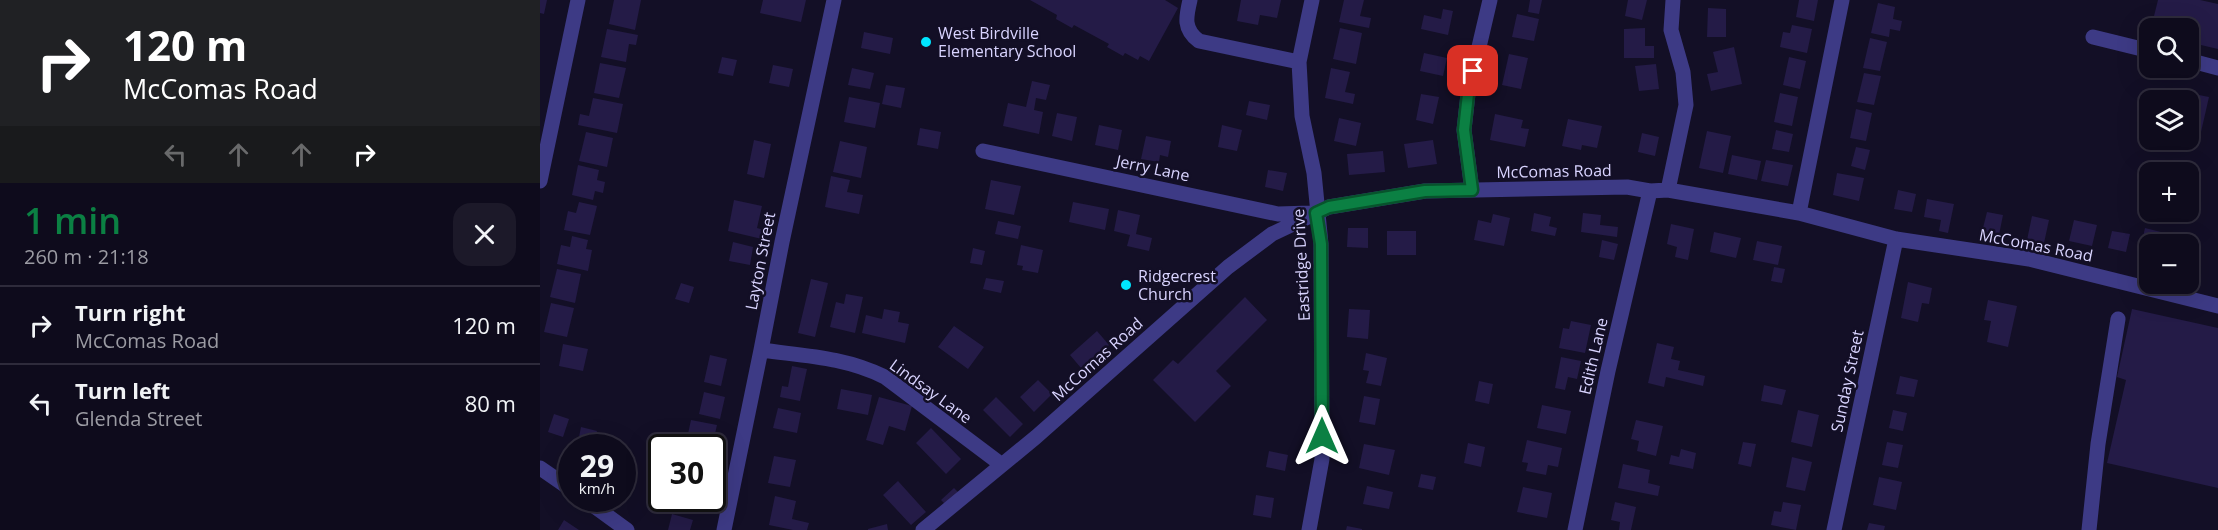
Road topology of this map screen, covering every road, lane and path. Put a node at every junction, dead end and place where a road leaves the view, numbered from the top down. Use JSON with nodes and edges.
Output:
{"nodes":[{"id":1,"x":578,"y":0,"type":"edge"},
{"id":2,"x":834,"y":0,"type":"edge"},
{"id":3,"x":1190,"y":0,"type":"edge"},
{"id":4,"x":1312,"y":0,"type":"edge"},
{"id":5,"x":1490,"y":0,"type":"edge"},
{"id":6,"x":1673,"y":0,"type":"edge"},
{"id":7,"x":1842,"y":0,"type":"edge"},
{"id":8,"x":2093,"y":37,"type":"dead end"},
{"id":9,"x":2139,"y":48,"type":"edge"},
{"id":10,"x":1299,"y":62,"type":"junction"},
{"id":11,"x":2199,"y":63,"type":"edge"},
{"id":12,"x":2218,"y":68,"type":"edge"},
{"id":13,"x":984,"y":151,"type":"dead end"},
{"id":14,"x":540,"y":181,"type":"edge"},
{"id":15,"x":1472,"y":190,"type":"junction"},
{"id":16,"x":1668,"y":190,"type":"junction"},
{"id":17,"x":1650,"y":191,"type":"junction"},
{"id":18,"x":1316,"y":213,"type":"junction"},
{"id":19,"x":1799,"y":213,"type":"junction"},
{"id":20,"x":1896,"y":240,"type":"junction"},
{"id":21,"x":2218,"y":306,"type":"edge"},
{"id":22,"x":2118,"y":319,"type":"dead end"},
{"id":23,"x":761,"y":350,"type":"junction"},
{"id":24,"x":1002,"y":465,"type":"junction"},
{"id":25,"x":540,"y":468,"type":"edge"},
{"id":26,"x":558,"y":480,"type":"edge"},
{"id":27,"x":602,"y":512,"type":"edge"},
{"id":28,"x":627,"y":530,"type":"edge"},
{"id":29,"x":724,"y":530,"type":"edge"},
{"id":30,"x":923,"y":530,"type":"edge"},
{"id":31,"x":1309,"y":530,"type":"edge"},
{"id":32,"x":1575,"y":530,"type":"edge"},
{"id":33,"x":1834,"y":530,"type":"edge"},
{"id":34,"x":2089,"y":530,"type":"edge"}],
"edges":[{"from":1,"to":14,"type":"street"},
{"from":2,"to":23,"type":"street","name":"Layton Street"},
{"from":3,"to":10,"type":"street"},
{"from":4,"to":10,"type":"street","name":"Eastridge Drive"},
{"from":5,"to":15,"type":"street"},
{"from":6,"to":16,"type":"street"},
{"from":7,"to":19,"type":"street"},
{"from":8,"to":9,"type":"street"},
{"from":10,"to":18,"type":"street","name":"Eastridge Drive"},
{"from":11,"to":12,"type":"street"},
{"from":13,"to":18,"type":"street","name":"Jerry Lane"},
{"from":15,"to":17,"type":"street","name":"McComas Road"},
{"from":15,"to":18,"type":"street","name":"McComas Road"},
{"from":16,"to":17,"type":"street","name":"McComas Road"},
{"from":16,"to":19,"type":"street","name":"McComas Road"},
{"from":17,"to":32,"type":"street","name":"Edith Lane"},
{"from":18,"to":24,"type":"street","name":"McComas Road"},
{"from":18,"to":31,"type":"street","name":"Eastridge Drive"},
{"from":19,"to":20,"type":"street","name":"McComas Road"},
{"from":20,"to":21,"type":"street","name":"McComas Road"},
{"from":20,"to":33,"type":"street","name":"Sunday Street"},
{"from":22,"to":34,"type":"street"},
{"from":23,"to":24,"type":"street","name":"Lindsay Lane"},
{"from":23,"to":29,"type":"street","name":"Layton Street"},
{"from":24,"to":30,"type":"street","name":"McComas Road"},
{"from":25,"to":26,"type":"street"},
{"from":27,"to":28,"type":"street"}]}
